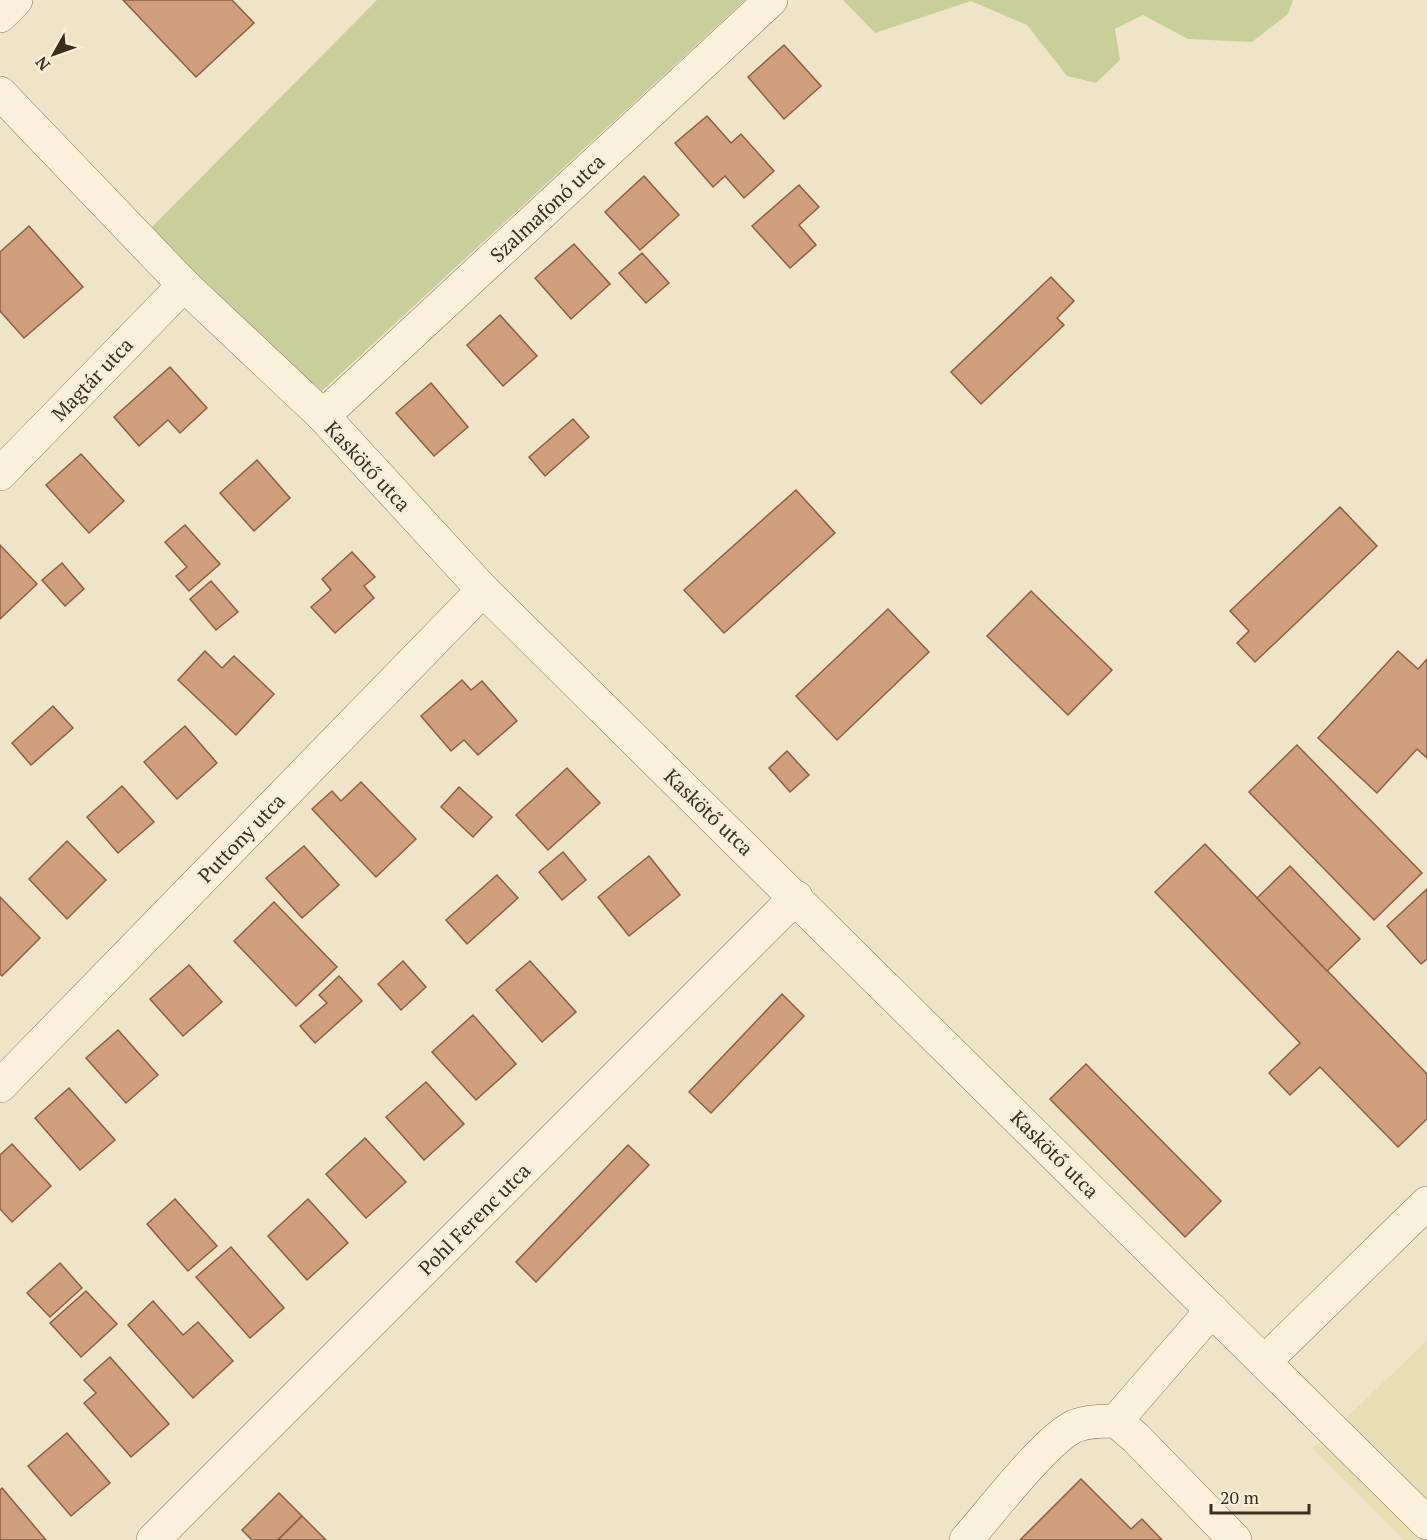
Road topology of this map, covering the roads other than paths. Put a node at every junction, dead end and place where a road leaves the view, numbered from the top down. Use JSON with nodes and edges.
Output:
{"nodes":[{"id":1,"x":16,"y":0,"type":"edge"},
{"id":2,"x":771,"y":0,"type":"edge"},
{"id":3,"x":0,"y":16,"type":"edge"},
{"id":4,"x":0,"y":93,"type":"edge"},
{"id":5,"x":184,"y":285,"type":"junction"},
{"id":6,"x":323,"y":416,"type":"junction"},
{"id":7,"x":0,"y":474,"type":"edge"},
{"id":8,"x":483,"y":590,"type":"junction"},
{"id":9,"x":796,"y":897,"type":"junction"},
{"id":10,"x":0,"y":1086,"type":"edge"},
{"id":11,"x":1427,"y":1203,"type":"edge"},
{"id":12,"x":1212,"y":1310,"type":"junction"},
{"id":13,"x":1264,"y":1362,"type":"junction"},
{"id":14,"x":1116,"y":1421,"type":"junction"},
{"id":15,"x":1427,"y":1523,"type":"edge"},
{"id":16,"x":153,"y":1540,"type":"edge"},
{"id":17,"x":966,"y":1540,"type":"edge"},
{"id":18,"x":1235,"y":1540,"type":"edge"}],
"edges":[{"from":1,"to":3,"type":"street"},
{"from":2,"to":6,"type":"street","name":"Szalmafonó utca"},
{"from":4,"to":5,"type":"street","name":"Kaskötő utca"},
{"from":5,"to":6,"type":"street","name":"Kaskötő utca"},
{"from":5,"to":7,"type":"street","name":"Magtár utca"},
{"from":6,"to":8,"type":"street","name":"Kaskötő utca"},
{"from":8,"to":9,"type":"street","name":"Kaskötő utca"},
{"from":8,"to":10,"type":"street","name":"Puttony utca"},
{"from":9,"to":12,"type":"street","name":"Kaskötő utca"},
{"from":9,"to":16,"type":"street","name":"Pohl Ferenc utca"},
{"from":11,"to":13,"type":"street"},
{"from":12,"to":13,"type":"street","name":"Kaskötő utca"},
{"from":12,"to":14,"type":"street"},
{"from":13,"to":15,"type":"street","name":"Kaskötő utca"},
{"from":14,"to":17,"type":"street"},
{"from":14,"to":18,"type":"street"}]}
